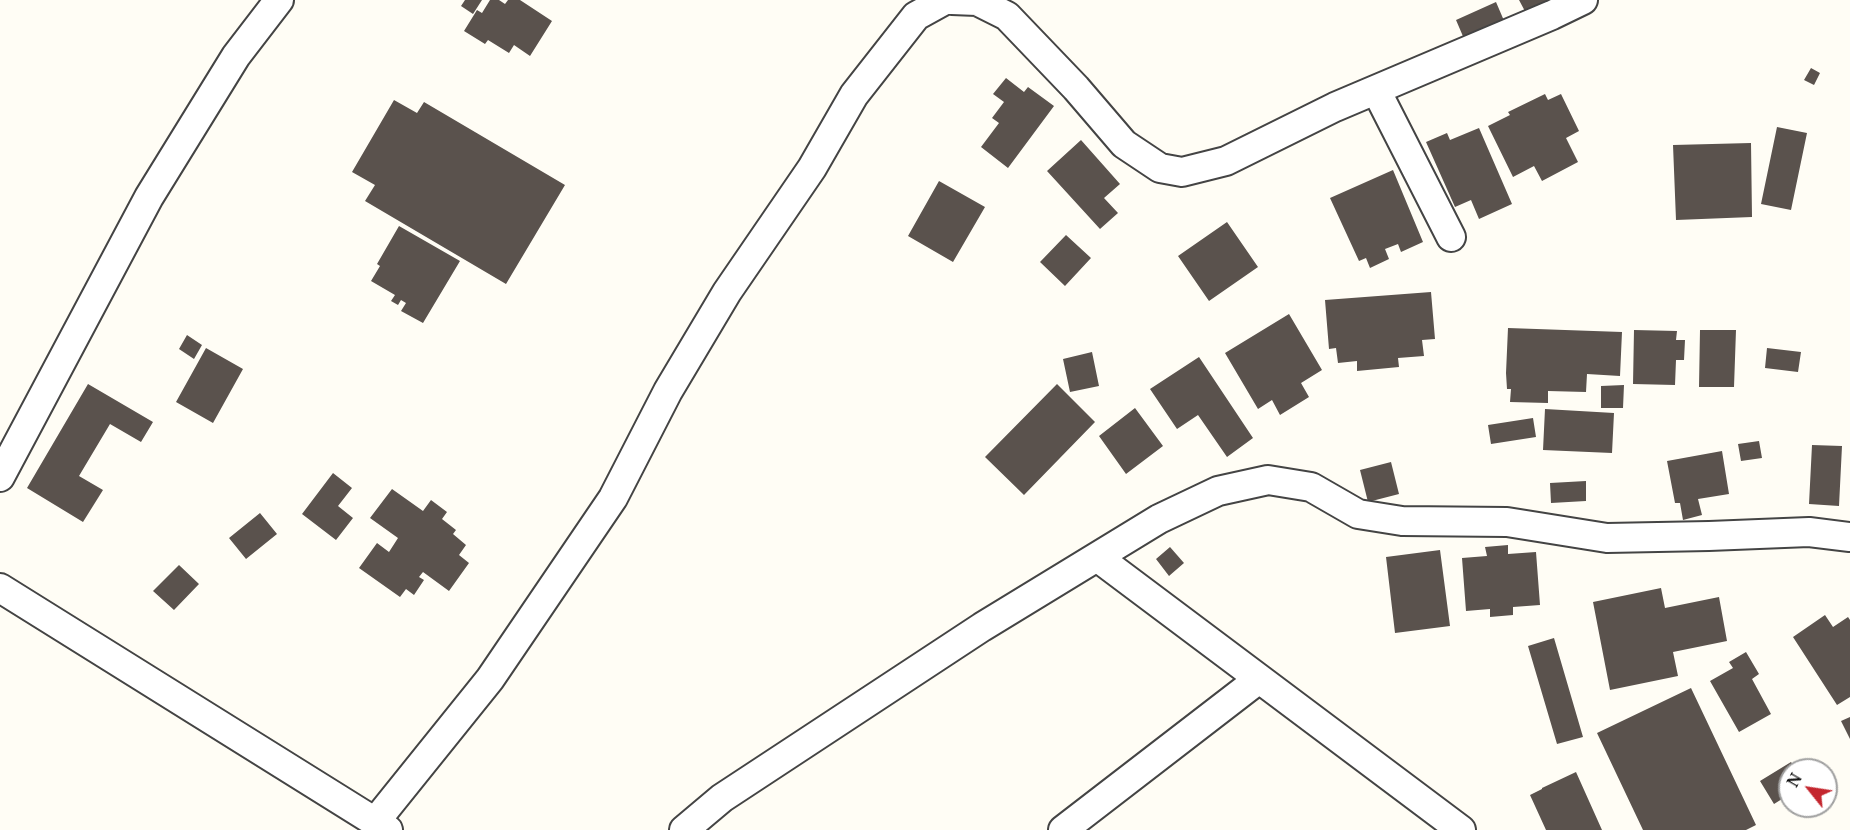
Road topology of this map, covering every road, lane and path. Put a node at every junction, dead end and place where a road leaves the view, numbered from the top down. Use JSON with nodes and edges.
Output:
{"nodes":[{"id":1,"x":279,"y":0,"type":"edge"},
{"id":2,"x":945,"y":0,"type":"edge"},
{"id":3,"x":952,"y":0,"type":"edge"},
{"id":4,"x":1583,"y":0,"type":"edge"},
{"id":5,"x":1376,"y":90,"type":"junction"},
{"id":6,"x":1451,"y":237,"type":"dead end"},
{"id":7,"x":0,"y":477,"type":"edge"},
{"id":8,"x":1850,"y":537,"type":"edge"},
{"id":9,"x":1097,"y":557,"type":"junction"},
{"id":10,"x":0,"y":588,"type":"edge"},
{"id":11,"x":1259,"y":679,"type":"junction"},
{"id":12,"x":382,"y":826,"type":"edge"},
{"id":13,"x":684,"y":830,"type":"edge"},
{"id":14,"x":1063,"y":830,"type":"edge"},
{"id":15,"x":1461,"y":830,"type":"edge"}],
"edges":[{"from":1,"to":7,"type":"street"},
{"from":2,"to":12,"type":"street"},
{"from":3,"to":5,"type":"street"},
{"from":4,"to":5,"type":"street"},
{"from":5,"to":6,"type":"street"},
{"from":8,"to":9,"type":"street"},
{"from":9,"to":11,"type":"street"},
{"from":9,"to":13,"type":"street"},
{"from":10,"to":12,"type":"street"},
{"from":11,"to":14,"type":"street"},
{"from":11,"to":15,"type":"street"}]}
